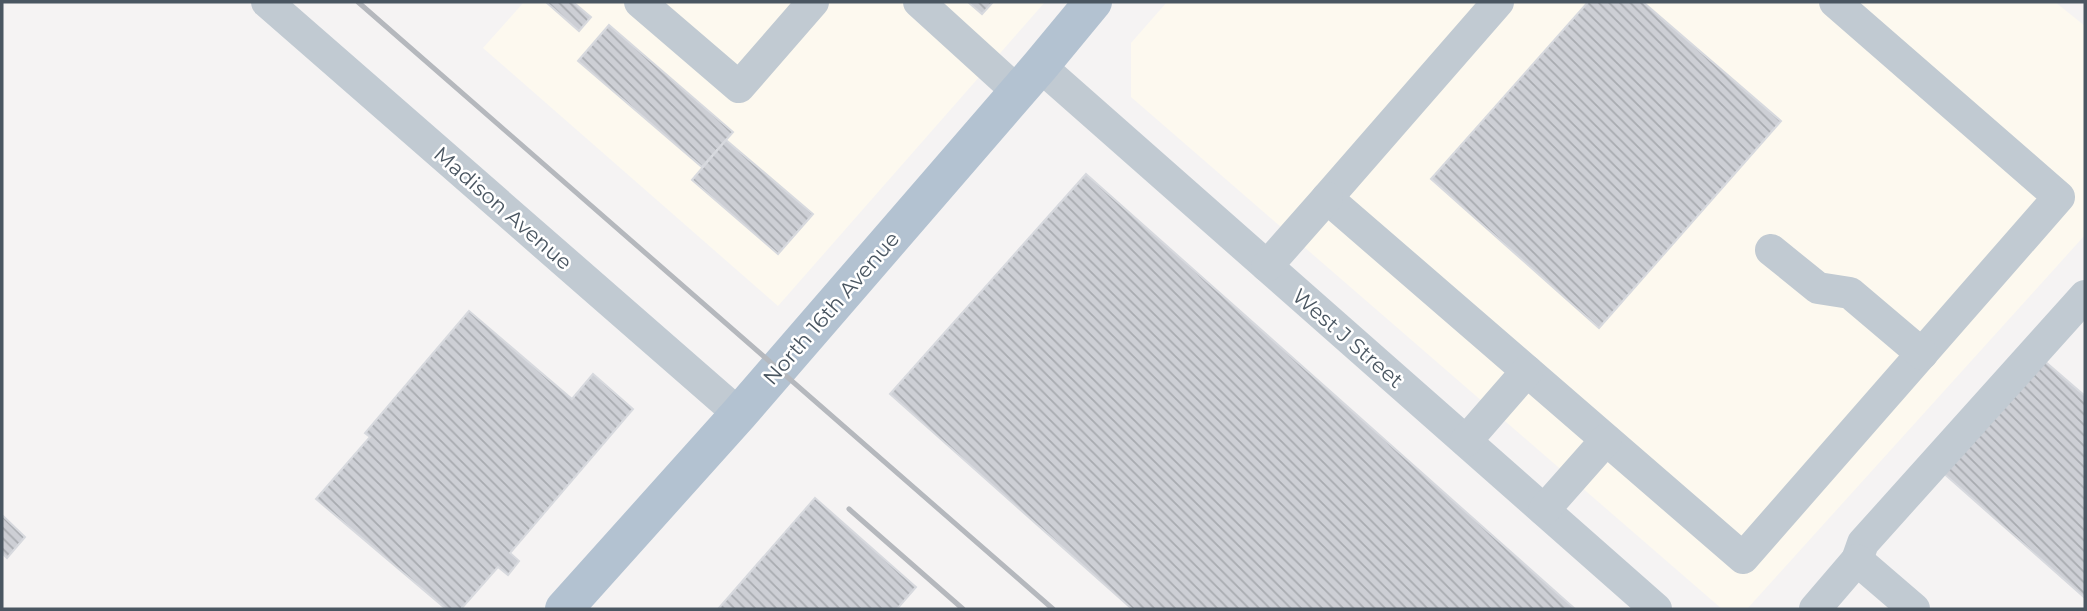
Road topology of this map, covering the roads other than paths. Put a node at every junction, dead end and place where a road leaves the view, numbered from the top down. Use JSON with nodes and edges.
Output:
{"nodes":[{"id":1,"x":267,"y":2,"type":"edge"},
{"id":2,"x":640,"y":2,"type":"edge"},
{"id":3,"x":813,"y":2,"type":"edge"},
{"id":4,"x":919,"y":2,"type":"edge"},
{"id":5,"x":1093,"y":2,"type":"edge"},
{"id":6,"x":1498,"y":2,"type":"edge"},
{"id":7,"x":1835,"y":2,"type":"edge"},
{"id":8,"x":1030,"y":79,"type":"junction"},
{"id":9,"x":1327,"y":198,"type":"junction"},
{"id":10,"x":1771,"y":250,"type":"dead end"},
{"id":11,"x":1267,"y":266,"type":"junction"},
{"id":12,"x":2085,"y":296,"type":"edge"},
{"id":13,"x":1922,"y":354,"type":"junction"},
{"id":14,"x":1527,"y":371,"type":"junction"},
{"id":15,"x":739,"y":414,"type":"junction"},
{"id":16,"x":1606,"y":440,"type":"junction"},
{"id":17,"x":1466,"y":442,"type":"junction"},
{"id":18,"x":1544,"y":510,"type":"junction"},
{"id":19,"x":1857,"y":560,"type":"junction"},
{"id":20,"x":564,"y":609,"type":"edge"},
{"id":21,"x":1656,"y":609,"type":"edge"},
{"id":22,"x":1815,"y":609,"type":"edge"},
{"id":23,"x":1914,"y":609,"type":"edge"}],
"edges":[{"from":1,"to":15,"type":"street","name":"Madison Avenue"},
{"from":2,"to":3,"type":"street"},
{"from":4,"to":8,"type":"street","name":"West J Street"},
{"from":5,"to":8,"type":"main road","name":"North 16th Avenue"},
{"from":6,"to":9,"type":"street"},
{"from":7,"to":13,"type":"street"},
{"from":8,"to":11,"type":"street","name":"West J Street"},
{"from":8,"to":15,"type":"main road","name":"North 16th Avenue"},
{"from":9,"to":11,"type":"street"},
{"from":9,"to":14,"type":"street"},
{"from":10,"to":13,"type":"street"},
{"from":11,"to":17,"type":"street","name":"West J Street"},
{"from":12,"to":19,"type":"street"},
{"from":13,"to":16,"type":"street"},
{"from":14,"to":16,"type":"street"},
{"from":14,"to":17,"type":"street"},
{"from":15,"to":20,"type":"main road","name":"North 16th Avenue"},
{"from":16,"to":18,"type":"street"},
{"from":17,"to":18,"type":"street","name":"West J Street"},
{"from":18,"to":21,"type":"street","name":"West J Street"},
{"from":19,"to":22,"type":"street"},
{"from":19,"to":23,"type":"street"}]}
